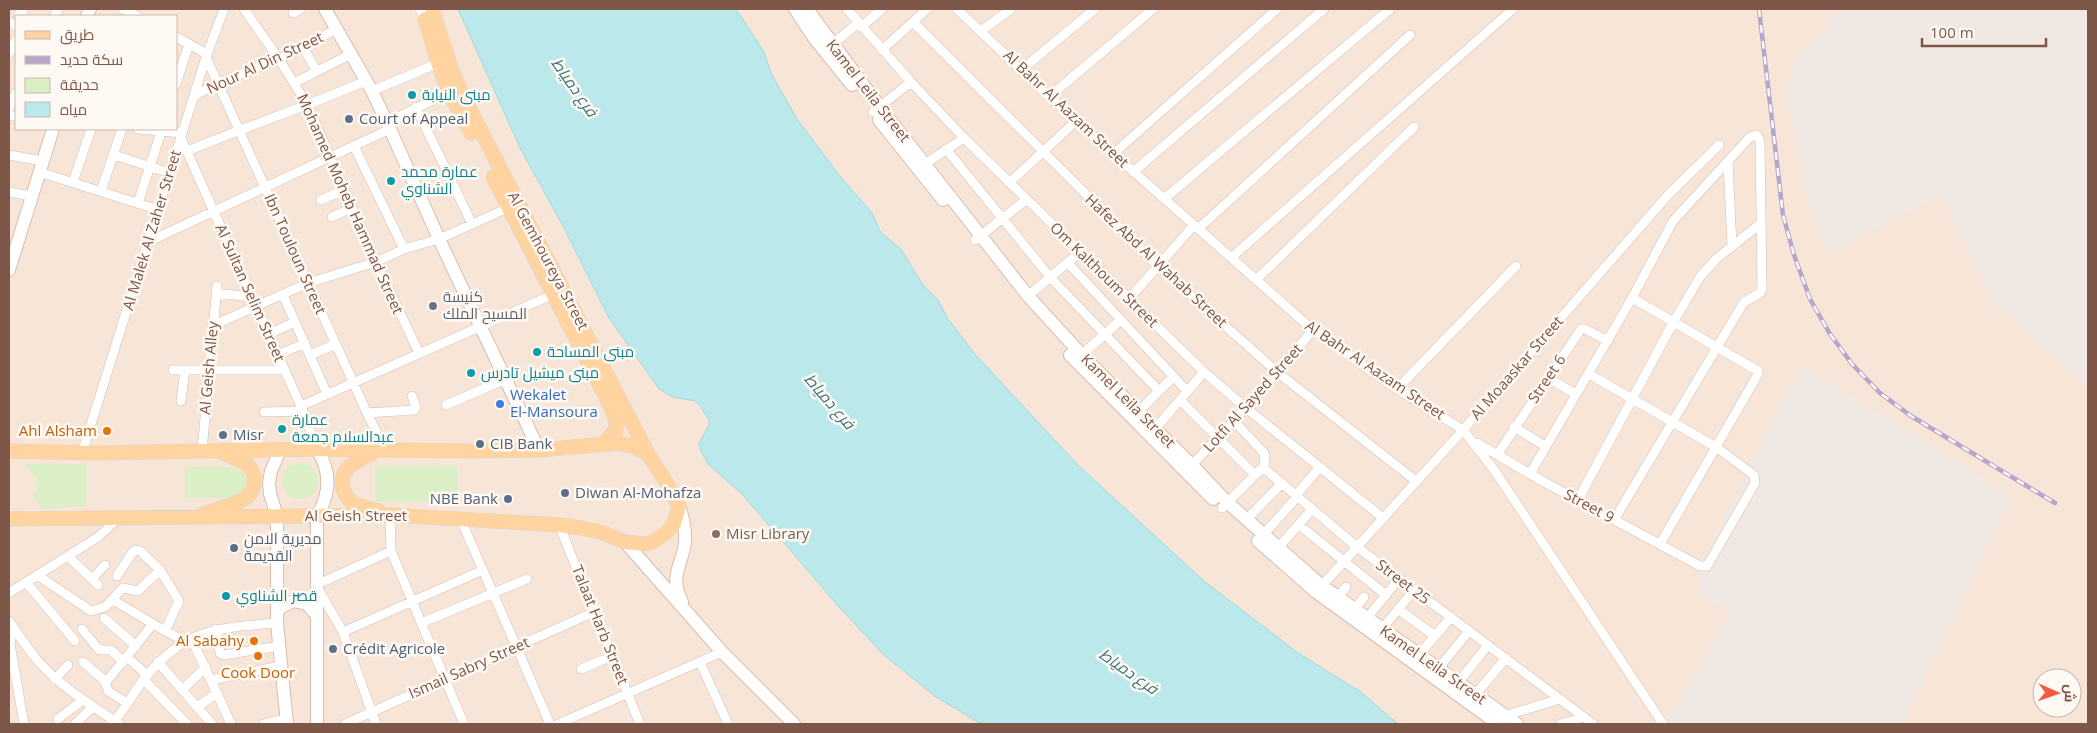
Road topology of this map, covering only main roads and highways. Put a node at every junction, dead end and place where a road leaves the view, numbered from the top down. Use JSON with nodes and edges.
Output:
{"nodes":[{"id":1,"x":421,"y":9,"type":"edge"},
{"id":2,"x":432,"y":9,"type":"edge"},
{"id":3,"x":604,"y":442,"type":"junction"},
{"id":4,"x":9,"y":451,"type":"edge"},
{"id":5,"x":218,"y":451,"type":"junction"},
{"id":6,"x":382,"y":451,"type":"junction"},
{"id":7,"x":648,"y":454,"type":"junction"},
{"id":8,"x":678,"y":506,"type":"joint"},
{"id":9,"x":390,"y":515,"type":"junction"},
{"id":10,"x":195,"y":517,"type":"junction"},
{"id":11,"x":9,"y":519,"type":"edge"}],
"edges":[{"from":1,"to":3,"type":"main road","name":"Al Gemhoureya Street"},
{"from":2,"to":7,"type":"main road","name":"Al Gemhoureya Street"},
{"from":3,"to":6,"type":"main road"},
{"from":3,"to":7,"type":"main road"},
{"from":4,"to":5,"type":"main road"},
{"from":5,"to":6,"type":"main road"},
{"from":5,"to":10,"type":"main road"},
{"from":6,"to":9,"type":"main road"},
{"from":7,"to":8,"type":"main road","name":"Al Gemhoureya Street"},
{"from":8,"to":9,"type":"main road","name":"Al Geish Street"},
{"from":9,"to":10,"type":"main road","name":"Al Geish Street"},
{"from":10,"to":11,"type":"main road","name":"Al Geish Street"}]}
